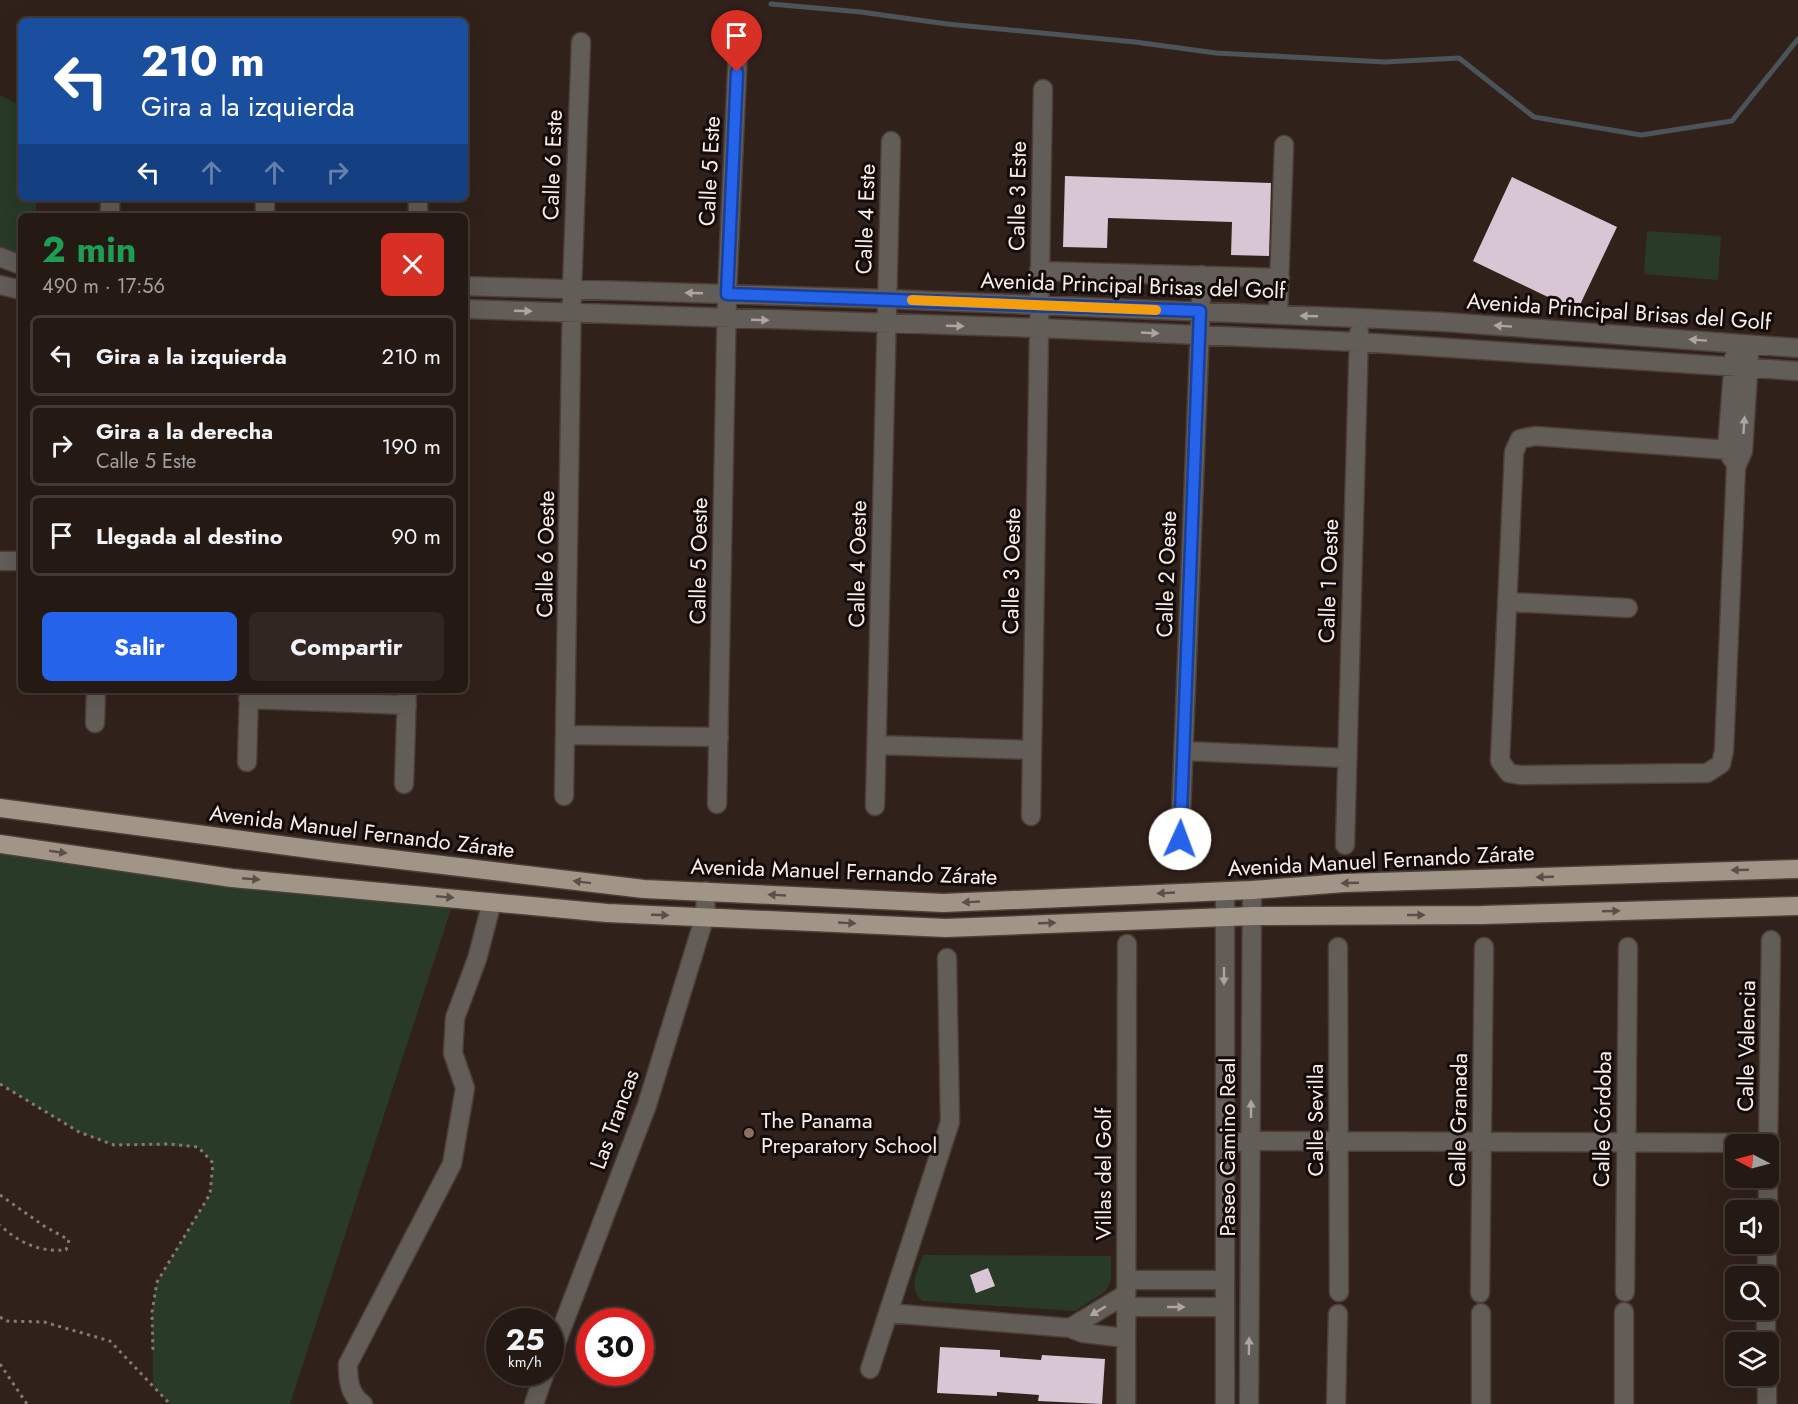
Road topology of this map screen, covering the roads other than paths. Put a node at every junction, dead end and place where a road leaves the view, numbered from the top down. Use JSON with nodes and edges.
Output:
{"nodes":[{"id":1,"x":581,"y":42,"type":"dead end"},
{"id":2,"x":738,"y":50,"type":"dead end"},
{"id":3,"x":1043,"y":89,"type":"dead end"},
{"id":4,"x":891,"y":141,"type":"dead end"},
{"id":5,"x":1284,"y":145,"type":"dead end"},
{"id":6,"x":0,"y":257,"type":"edge"},
{"id":7,"x":18,"y":264,"type":"edge"},
{"id":8,"x":1039,"y":271,"type":"junction"},
{"id":9,"x":1202,"y":275,"type":"junction"},
{"id":10,"x":1280,"y":278,"type":"junction"},
{"id":11,"x":0,"y":285,"type":"edge"},
{"id":12,"x":468,"y":286,"type":"edge"},
{"id":13,"x":18,"y":289,"type":"edge"},
{"id":14,"x":572,"y":289,"type":"junction"},
{"id":15,"x":727,"y":294,"type":"junction"},
{"id":16,"x":886,"y":299,"type":"junction"},
{"id":17,"x":1038,"y":305,"type":"junction"},
{"id":18,"x":468,"y":309,"type":"edge"},
{"id":19,"x":1200,"y":311,"type":"junction"},
{"id":20,"x":572,"y":313,"type":"junction"},
{"id":21,"x":1278,"y":315,"type":"junction"},
{"id":22,"x":1360,"y":318,"type":"junction"},
{"id":23,"x":727,"y":319,"type":"junction"},
{"id":24,"x":887,"y":324,"type":"junction"},
{"id":25,"x":1039,"y":328,"type":"junction"},
{"id":26,"x":1200,"y":335,"type":"junction"},
{"id":27,"x":1359,"y":342,"type":"junction"},
{"id":28,"x":1742,"y":343,"type":"junction"},
{"id":29,"x":1798,"y":348,"type":"edge"},
{"id":30,"x":1741,"y":367,"type":"junction"},
{"id":31,"x":1798,"y":371,"type":"edge"},
{"id":32,"x":1735,"y":456,"type":"junction"},
{"id":33,"x":0,"y":561,"type":"edge"},
{"id":34,"x":18,"y":561,"type":"edge"},
{"id":35,"x":1507,"y":602,"type":"junction"},
{"id":36,"x":1628,"y":608,"type":"dead end"},
{"id":37,"x":96,"y":693,"type":"edge"},
{"id":38,"x":249,"y":695,"type":"edge"},
{"id":39,"x":407,"y":697,"type":"edge"},
{"id":40,"x":95,"y":723,"type":"dead end"},
{"id":41,"x":566,"y":735,"type":"junction"},
{"id":42,"x":719,"y":737,"type":"junction"},
{"id":43,"x":877,"y":745,"type":"junction"},
{"id":44,"x":1031,"y":750,"type":"junction"},
{"id":45,"x":1184,"y":751,"type":"junction"},
{"id":46,"x":1347,"y":758,"type":"junction"},
{"id":47,"x":247,"y":762,"type":"dead end"},
{"id":48,"x":404,"y":784,"type":"dead end"},
{"id":49,"x":564,"y":796,"type":"dead end"},
{"id":50,"x":717,"y":804,"type":"dead end"},
{"id":51,"x":875,"y":806,"type":"dead end"},
{"id":52,"x":0,"y":808,"type":"edge"},
{"id":53,"x":1031,"y":816,"type":"dead end"},
{"id":54,"x":1180,"y":839,"type":"dead end"},
{"id":55,"x":0,"y":844,"type":"edge"},
{"id":56,"x":1345,"y":845,"type":"dead end"},
{"id":57,"x":1798,"y":868,"type":"edge"},
{"id":58,"x":1252,"y":890,"type":"junction"},
{"id":59,"x":706,"y":891,"type":"junction"},
{"id":60,"x":1225,"y":891,"type":"junction"},
{"id":61,"x":492,"y":902,"type":"junction"},
{"id":62,"x":1798,"y":906,"type":"edge"},
{"id":63,"x":705,"y":916,"type":"junction"},
{"id":64,"x":1253,"y":916,"type":"junction"},
{"id":65,"x":1224,"y":918,"type":"junction"},
{"id":66,"x":1771,"y":940,"type":"dead end"},
{"id":67,"x":1127,"y":944,"type":"dead end"},
{"id":68,"x":1484,"y":946,"type":"dead end"},
{"id":69,"x":1338,"y":947,"type":"dead end"},
{"id":70,"x":1628,"y":947,"type":"dead end"},
{"id":71,"x":947,"y":958,"type":"dead end"},
{"id":72,"x":1769,"y":1134,"type":"edge"},
{"id":73,"x":1251,"y":1141,"type":"junction"},
{"id":74,"x":1339,"y":1142,"type":"junction"},
{"id":75,"x":1225,"y":1143,"type":"junction"},
{"id":76,"x":1482,"y":1143,"type":"junction"},
{"id":77,"x":1626,"y":1143,"type":"junction"},
{"id":78,"x":1725,"y":1146,"type":"edge"},
{"id":79,"x":1225,"y":1280,"type":"junction"},
{"id":80,"x":1339,"y":1292,"type":"dead end"},
{"id":81,"x":1625,"y":1292,"type":"dead end"},
{"id":82,"x":1126,"y":1293,"type":"junction"},
{"id":83,"x":1480,"y":1293,"type":"dead end"},
{"id":84,"x":1225,"y":1307,"type":"junction"},
{"id":85,"x":1624,"y":1312,"type":"dead end"},
{"id":86,"x":888,"y":1313,"type":"junction"},
{"id":87,"x":1481,"y":1313,"type":"dead end"},
{"id":88,"x":1338,"y":1314,"type":"dead end"},
{"id":89,"x":564,"y":1322,"type":"edge"},
{"id":90,"x":1070,"y":1328,"type":"junction"},
{"id":91,"x":1126,"y":1338,"type":"junction"},
{"id":92,"x":870,"y":1369,"type":"dead end"},
{"id":93,"x":540,"y":1386,"type":"edge"},
{"id":94,"x":1767,"y":1386,"type":"edge"},
{"id":95,"x":363,"y":1404,"type":"edge"},
{"id":96,"x":534,"y":1404,"type":"edge"},
{"id":97,"x":1126,"y":1404,"type":"edge"},
{"id":98,"x":1225,"y":1404,"type":"edge"},
{"id":99,"x":1249,"y":1404,"type":"edge"},
{"id":100,"x":1336,"y":1404,"type":"edge"},
{"id":101,"x":1481,"y":1404,"type":"edge"},
{"id":102,"x":1624,"y":1404,"type":"edge"},
{"id":103,"x":1767,"y":1404,"type":"edge"}],
"edges":[{"from":1,"to":14,"type":"street","name":"Calle 6 Este"},
{"from":2,"to":15,"type":"street","name":"Calle 5 Este"},
{"from":3,"to":8,"type":"street","name":"Calle 3 Este"},
{"from":4,"to":16,"type":"street","name":"Calle 4 Este"},
{"from":5,"to":10,"type":"street"},
{"from":6,"to":7,"type":"street"},
{"from":8,"to":9,"type":"street"},
{"from":8,"to":17,"type":"street","name":"Calle 3 Este"},
{"from":9,"to":10,"type":"street"},
{"from":9,"to":19,"type":"street","name":"Calle 2 Oeste"},
{"from":10,"to":21,"type":"street"},
{"from":11,"to":13,"type":"street"},
{"from":12,"to":14,"type":"street","name":"Avenida Principal Brisas del Golf"},
{"from":15,"to":14,"type":"street","name":"Avenida Principal Brisas del Golf","one_way":true},
{"from":14,"to":20,"type":"street","name":"Calle 6 Este"},
{"from":15,"to":16,"type":"street","name":"Avenida Principal Brisas del Golf"},
{"from":15,"to":23,"type":"street","name":"Calle 5 Este"},
{"from":16,"to":17,"type":"street","name":"Avenida Principal Brisas del Golf"},
{"from":16,"to":24,"type":"street","name":"Calle 4 Este"},
{"from":17,"to":19,"type":"street","name":"Avenida Principal Brisas del Golf"},
{"from":17,"to":25,"type":"street","name":"Calle 3 Este"},
{"from":18,"to":20,"type":"street","name":"Avenida Principal Brisas del Golf","one_way":true},
{"from":19,"to":21,"type":"street","name":"Avenida Principal Brisas del Golf"},
{"from":19,"to":26,"type":"street","name":"Calle 2 Oeste"},
{"from":20,"to":23,"type":"street","name":"Avenida Principal Brisas del Golf"},
{"from":20,"to":41,"type":"street","name":"Calle 6 Oeste"},
{"from":22,"to":21,"type":"street","name":"Avenida Principal Brisas del Golf","one_way":true},
{"from":22,"to":27,"type":"street","name":"Calle 1 Oeste"},
{"from":28,"to":22,"type":"street","name":"Avenida Principal Brisas del Golf","one_way":true},
{"from":23,"to":24,"type":"street","name":"Avenida Principal Brisas del Golf","one_way":true},
{"from":23,"to":42,"type":"street","name":"Calle 5 Oeste"},
{"from":24,"to":25,"type":"street","name":"Avenida Principal Brisas del Golf","one_way":true},
{"from":24,"to":43,"type":"street","name":"Calle 4 Oeste"},
{"from":25,"to":26,"type":"street","name":"Avenida Principal Brisas del Golf","one_way":true},
{"from":25,"to":44,"type":"street","name":"Calle 3 Oeste"},
{"from":26,"to":27,"type":"street","name":"Avenida Principal Brisas del Golf"},
{"from":26,"to":45,"type":"street","name":"Calle 2 Oeste"},
{"from":27,"to":30,"type":"street","name":"Avenida Principal Brisas del Golf"},
{"from":27,"to":46,"type":"street","name":"Calle 1 Oeste"},
{"from":28,"to":29,"type":"street","name":"Avenida Principal Brisas del Golf"},
{"from":28,"to":30,"type":"street"},
{"from":30,"to":31,"type":"street","name":"Avenida Principal Brisas del Golf"},
{"from":30,"to":32,"type":"street"},
{"from":32,"to":35,"type":"street"},
{"from":32,"to":35,"type":"street"},
{"from":33,"to":34,"type":"street"},
{"from":35,"to":36,"type":"street"},
{"from":37,"to":40,"type":"street"},
{"from":38,"to":39,"type":"street"},
{"from":38,"to":47,"type":"street"},
{"from":39,"to":48,"type":"street"},
{"from":41,"to":42,"type":"street"},
{"from":41,"to":49,"type":"street","name":"Calle 6 Oeste"},
{"from":42,"to":50,"type":"street","name":"Calle 5 Oeste"},
{"from":43,"to":44,"type":"street"},
{"from":43,"to":51,"type":"street","name":"Calle 4 Oeste"},
{"from":44,"to":53,"type":"street","name":"Calle 3 Oeste"},
{"from":45,"to":46,"type":"street"},
{"from":45,"to":54,"type":"street","name":"Calle 2 Oeste"},
{"from":46,"to":56,"type":"street","name":"Calle 1 Oeste"},
{"from":59,"to":52,"type":"main road","name":"Avenida Manuel Fernando Zárate","one_way":true},
{"from":55,"to":61,"type":"main road","one_way":true},
{"from":57,"to":58,"type":"main road","name":"Avenida Manuel Fernando Zárate","one_way":true},
{"from":58,"to":60,"type":"main road","name":"Avenida Manuel Fernando Zárate"},
{"from":58,"to":64,"type":"street","name":"Paseo Camino Real"},
{"from":60,"to":59,"type":"main road","name":"Avenida Manuel Fernando Zárate","one_way":true},
{"from":59,"to":63,"type":"street","name":"Las Trancas"},
{"from":60,"to":65,"type":"street","name":"Paseo Camino Real"},
{"from":61,"to":63,"type":"main road","one_way":true},
{"from":61,"to":95,"type":"street"},
{"from":64,"to":62,"type":"main road","one_way":true},
{"from":63,"to":65,"type":"main road","one_way":true},
{"from":63,"to":89,"type":"street","name":"Las Trancas"},
{"from":64,"to":65,"type":"main road"},
{"from":73,"to":64,"type":"street","name":"Paseo Camino Real","one_way":true},
{"from":65,"to":75,"type":"street","name":"Paseo Camino Real","one_way":true},
{"from":66,"to":72,"type":"street","name":"Calle Valencia"},
{"from":67,"to":82,"type":"street","name":"Villas del Golf"},
{"from":68,"to":76,"type":"street","name":"Calle Granada"},
{"from":69,"to":74,"type":"street","name":"Calle Sevilla"},
{"from":70,"to":77,"type":"street","name":"Calle Córdoba"},
{"from":71,"to":86,"type":"street"},
{"from":73,"to":74,"type":"street"},
{"from":73,"to":75,"type":"street"},
{"from":99,"to":73,"type":"street","name":"Paseo Camino Real","one_way":true},
{"from":74,"to":76,"type":"street"},
{"from":74,"to":80,"type":"street","name":"Calle Sevilla"},
{"from":75,"to":79,"type":"street","name":"Paseo Camino Real"},
{"from":76,"to":77,"type":"street"},
{"from":76,"to":83,"type":"street","name":"Calle Granada"},
{"from":77,"to":78,"type":"street"},
{"from":77,"to":81,"type":"street","name":"Calle Córdoba"},
{"from":79,"to":82,"type":"street"},
{"from":79,"to":84,"type":"street","name":"Paseo Camino Real"},
{"from":82,"to":84,"type":"street","one_way":true},
{"from":82,"to":90,"type":"street","one_way":true},
{"from":82,"to":91,"type":"street","name":"Villas del Golf"},
{"from":84,"to":98,"type":"street","name":"Paseo Camino Real"},
{"from":85,"to":102,"type":"street"},
{"from":86,"to":90,"type":"street"},
{"from":86,"to":92,"type":"street"},
{"from":87,"to":101,"type":"street"},
{"from":88,"to":100,"type":"street"},
{"from":90,"to":91,"type":"street"},
{"from":91,"to":97,"type":"street","name":"Villas del Golf"},
{"from":93,"to":96,"type":"street"},
{"from":94,"to":103,"type":"street"}]}
